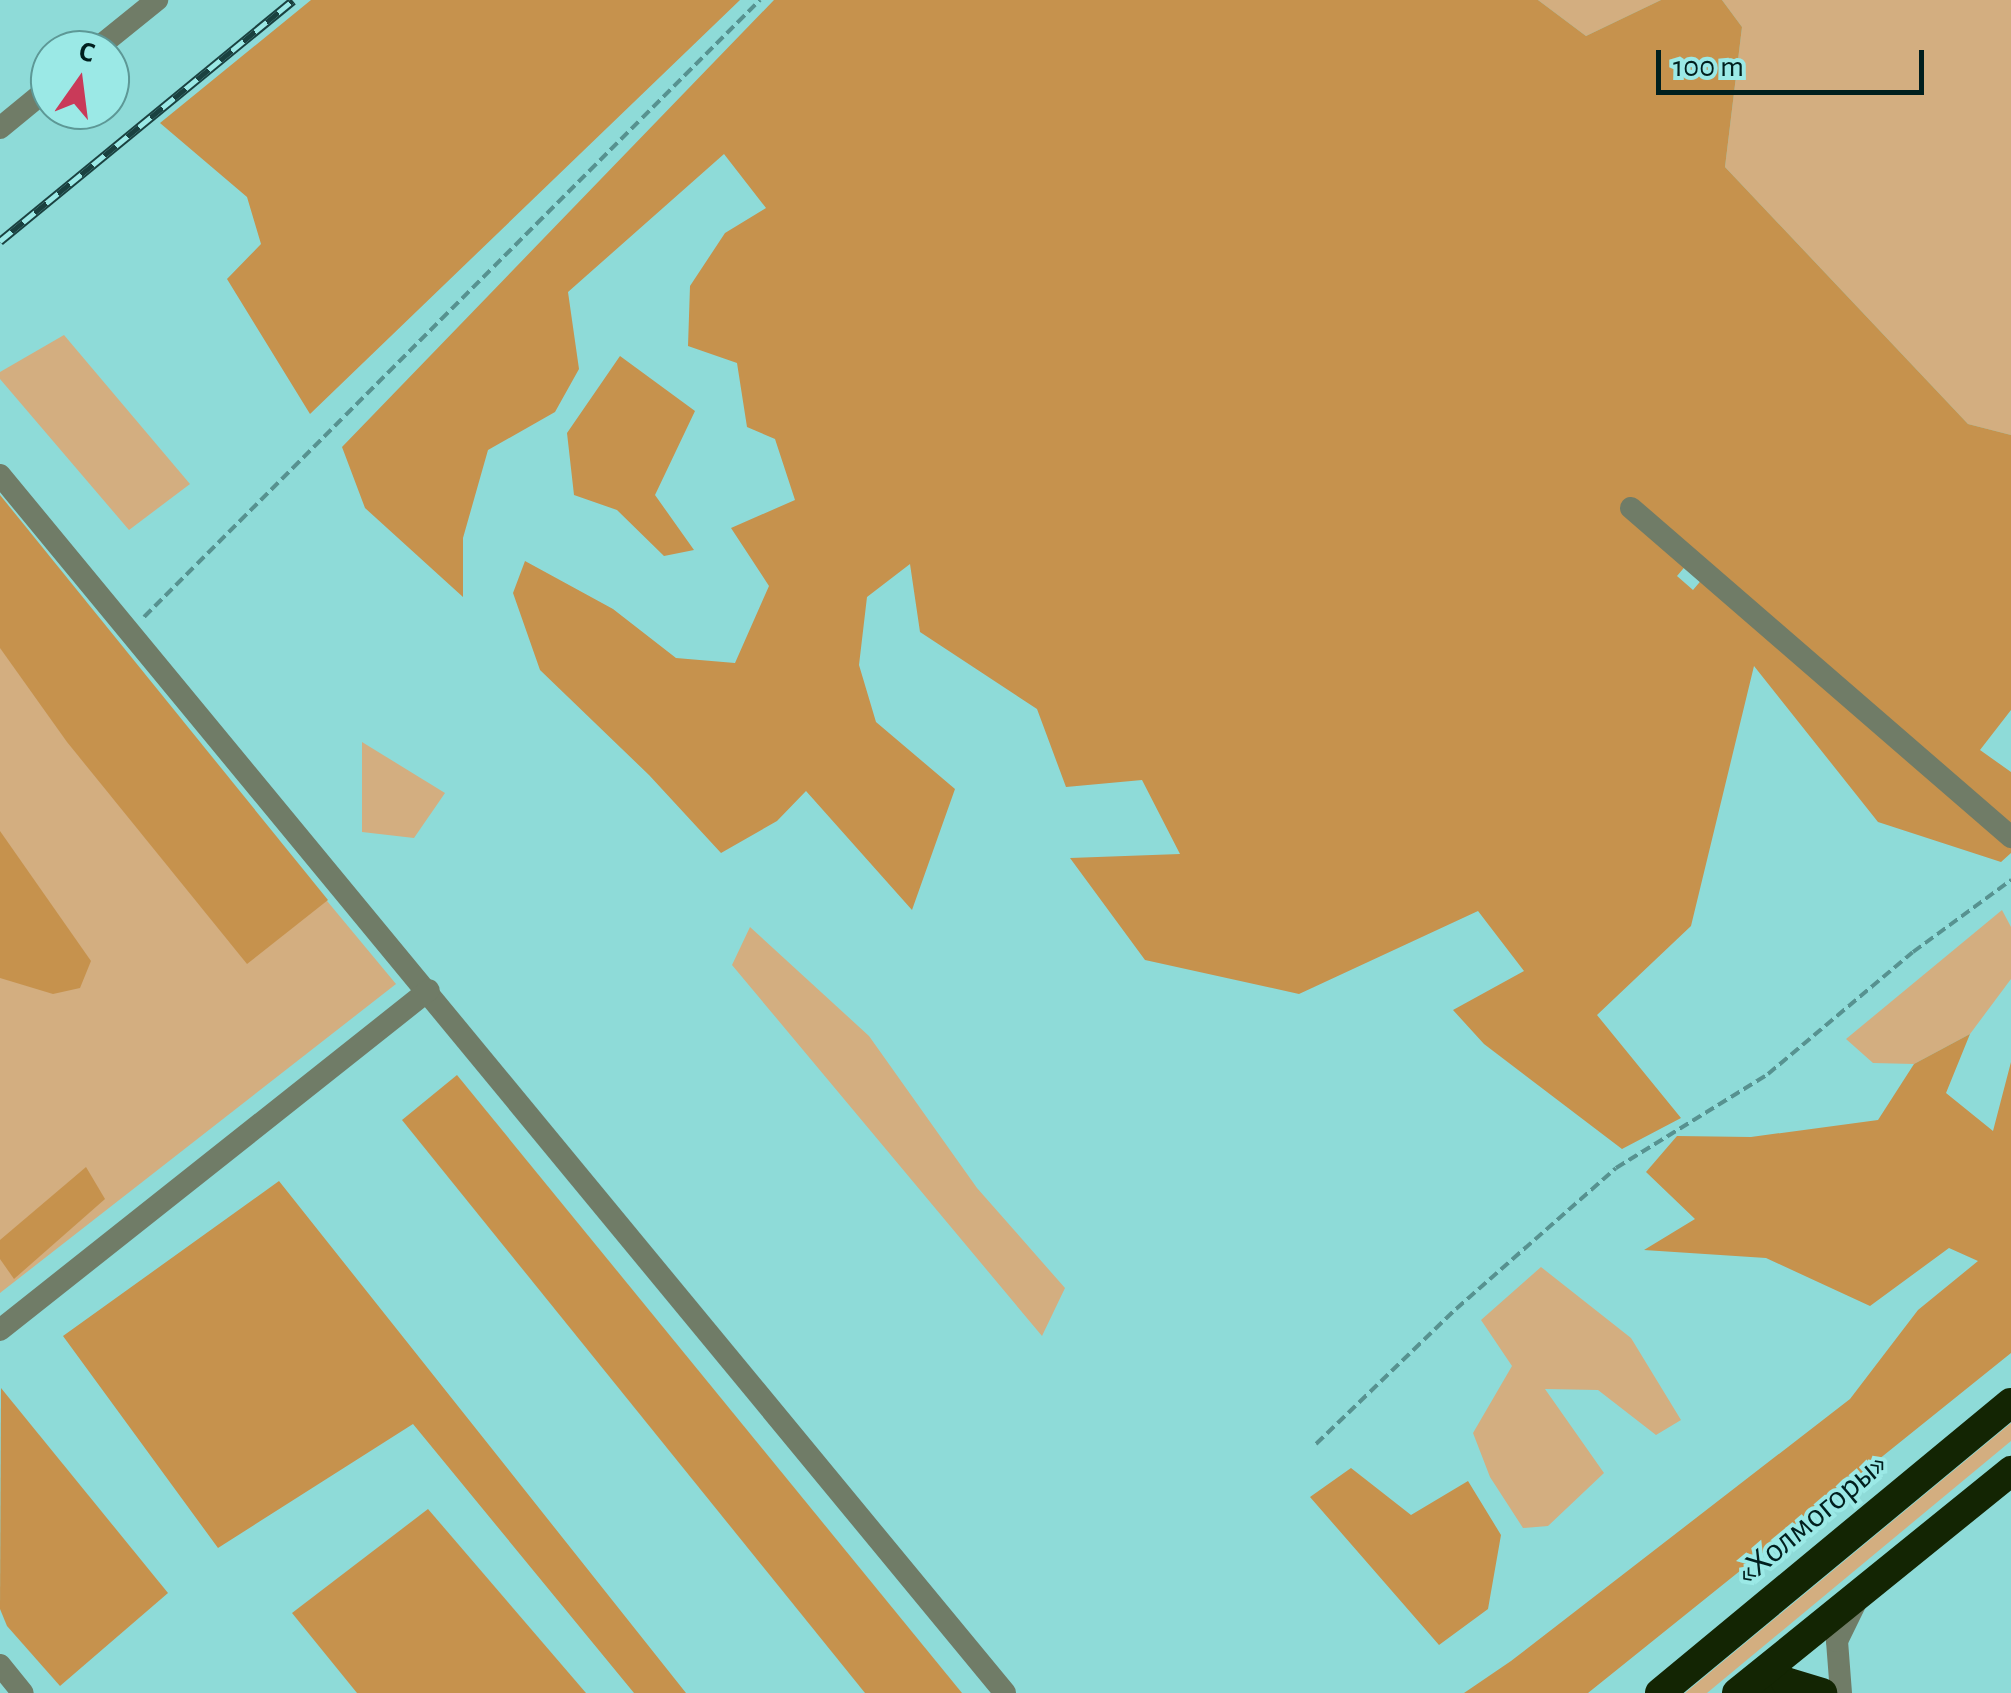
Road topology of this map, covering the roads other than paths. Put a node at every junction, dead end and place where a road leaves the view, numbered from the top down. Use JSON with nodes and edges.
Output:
{"nodes":[{"id":1,"x":156,"y":0,"type":"edge"},
{"id":2,"x":119,"y":30,"type":"edge"},
{"id":3,"x":30,"y":103,"type":"edge"},
{"id":4,"x":0,"y":128,"type":"edge"},
{"id":5,"x":0,"y":475,"type":"edge"},
{"id":6,"x":1631,"y":508,"type":"dead end"},
{"id":7,"x":2011,"y":837,"type":"edge"},
{"id":8,"x":429,"y":990,"type":"junction"},
{"id":9,"x":0,"y":1330,"type":"edge"},
{"id":10,"x":2011,"y":1403,"type":"edge"},
{"id":11,"x":2011,"y":1471,"type":"edge"},
{"id":12,"x":1864,"y":1591,"type":"junction"},
{"id":13,"x":0,"y":1665,"type":"edge"},
{"id":14,"x":1740,"y":1691,"type":"edge"},
{"id":15,"x":23,"y":1693,"type":"edge"},
{"id":16,"x":1005,"y":1693,"type":"edge"},
{"id":17,"x":1660,"y":1693,"type":"edge"},
{"id":18,"x":1822,"y":1693,"type":"edge"},
{"id":19,"x":1841,"y":1693,"type":"edge"}],
"edges":[{"from":1,"to":2,"type":"street"},
{"from":3,"to":4,"type":"street"},
{"from":5,"to":8,"type":"street"},
{"from":6,"to":7,"type":"street"},
{"from":8,"to":9,"type":"street"},
{"from":8,"to":16,"type":"street"},
{"from":10,"to":17,"type":"highway","name":"«Холмогоры»"},
{"from":11,"to":12,"type":"highway"},
{"from":12,"to":14,"type":"highway"},
{"from":12,"to":19,"type":"street"},
{"from":13,"to":15,"type":"street"},
{"from":14,"to":18,"type":"highway"}]}
